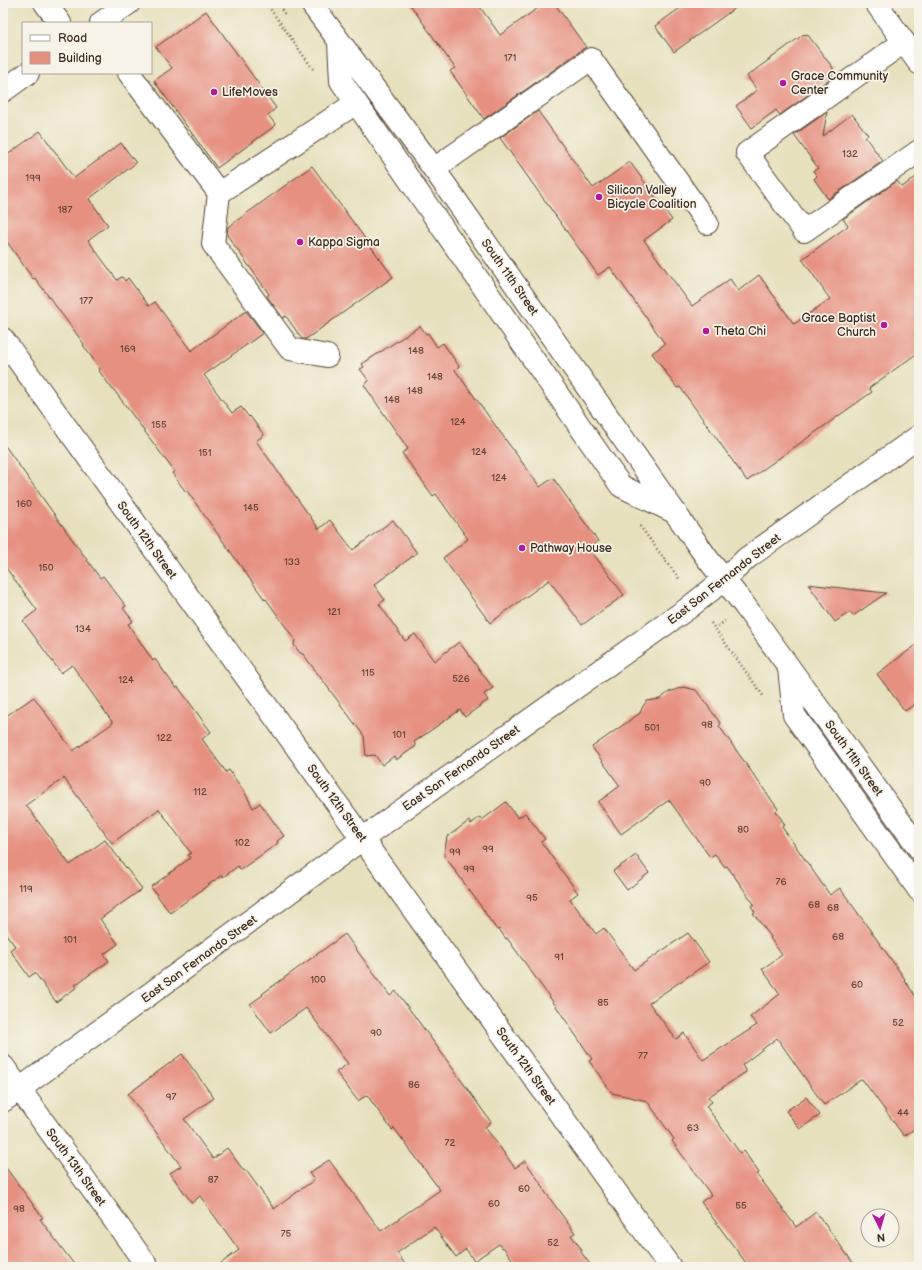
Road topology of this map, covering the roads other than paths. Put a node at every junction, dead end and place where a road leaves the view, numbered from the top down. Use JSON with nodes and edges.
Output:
{"nodes":[{"id":1,"x":46,"y":3,"type":"edge"},
{"id":2,"x":129,"y":3,"type":"edge"},
{"id":3,"x":311,"y":3,"type":"edge"},
{"id":4,"x":876,"y":3,"type":"edge"},
{"id":5,"x":59,"y":22,"type":"edge"},
{"id":6,"x":102,"y":22,"type":"edge"},
{"id":7,"x":904,"y":42,"type":"junction"},
{"id":8,"x":339,"y":43,"type":"junction"},
{"id":9,"x":919,"y":63,"type":"edge"},
{"id":10,"x":27,"y":74,"type":"edge"},
{"id":11,"x":130,"y":74,"type":"edge"},
{"id":12,"x":3,"y":91,"type":"edge"},
{"id":13,"x":356,"y":103,"type":"junction"},
{"id":14,"x":919,"y":151,"type":"edge"},
{"id":15,"x":434,"y":169,"type":"junction"},
{"id":16,"x":219,"y":194,"type":"junction"},
{"id":17,"x":707,"y":224,"type":"dead end"},
{"id":18,"x":3,"y":339,"type":"edge"},
{"id":19,"x":327,"y":356,"type":"dead end"},
{"id":20,"x":919,"y":436,"type":"edge"},
{"id":21,"x":676,"y":513,"type":"junction"},
{"id":22,"x":725,"y":579,"type":"junction"},
{"id":23,"x":790,"y":668,"type":"junction"},
{"id":24,"x":363,"y":839,"type":"junction"},
{"id":25,"x":919,"y":848,"type":"edge"},
{"id":26,"x":919,"y":890,"type":"edge"},
{"id":27,"x":3,"y":1066,"type":"edge"},
{"id":28,"x":11,"y":1095,"type":"edge"},
{"id":29,"x":148,"y":1267,"type":"edge"},
{"id":30,"x":670,"y":1267,"type":"edge"}],
"edges":[{"from":1,"to":5,"type":"street"},
{"from":2,"to":6,"type":"street"},
{"from":3,"to":8,"type":"street","name":"South 11th Street"},
{"from":4,"to":7,"type":"street"},
{"from":7,"to":9,"type":"street"},
{"from":7,"to":14,"type":"street"},
{"from":8,"to":13,"type":"street","name":"South 11th Street"},
{"from":8,"to":15,"type":"street","name":"South 11th Street"},
{"from":10,"to":12,"type":"street"},
{"from":11,"to":16,"type":"street"},
{"from":13,"to":16,"type":"street"},
{"from":13,"to":21,"type":"street","name":"South 11th Street"},
{"from":15,"to":17,"type":"street"},
{"from":15,"to":21,"type":"street","name":"South 11th Street"},
{"from":16,"to":19,"type":"street"},
{"from":18,"to":24,"type":"street","name":"South 12th Street"},
{"from":20,"to":22,"type":"street","name":"East San Fernando Street"},
{"from":21,"to":22,"type":"street","name":"South 11th Street"},
{"from":22,"to":23,"type":"street","name":"South 11th Street"},
{"from":22,"to":24,"type":"street","name":"East San Fernando Street"},
{"from":23,"to":25,"type":"street","name":"South 11th Street"},
{"from":23,"to":26,"type":"street","name":"South 11th Street"},
{"from":24,"to":28,"type":"street","name":"East San Fernando Street"},
{"from":24,"to":30,"type":"street","name":"South 12th Street"},
{"from":27,"to":28,"type":"street","name":"South 13th Street"},
{"from":28,"to":29,"type":"street","name":"South 13th Street"}]}
